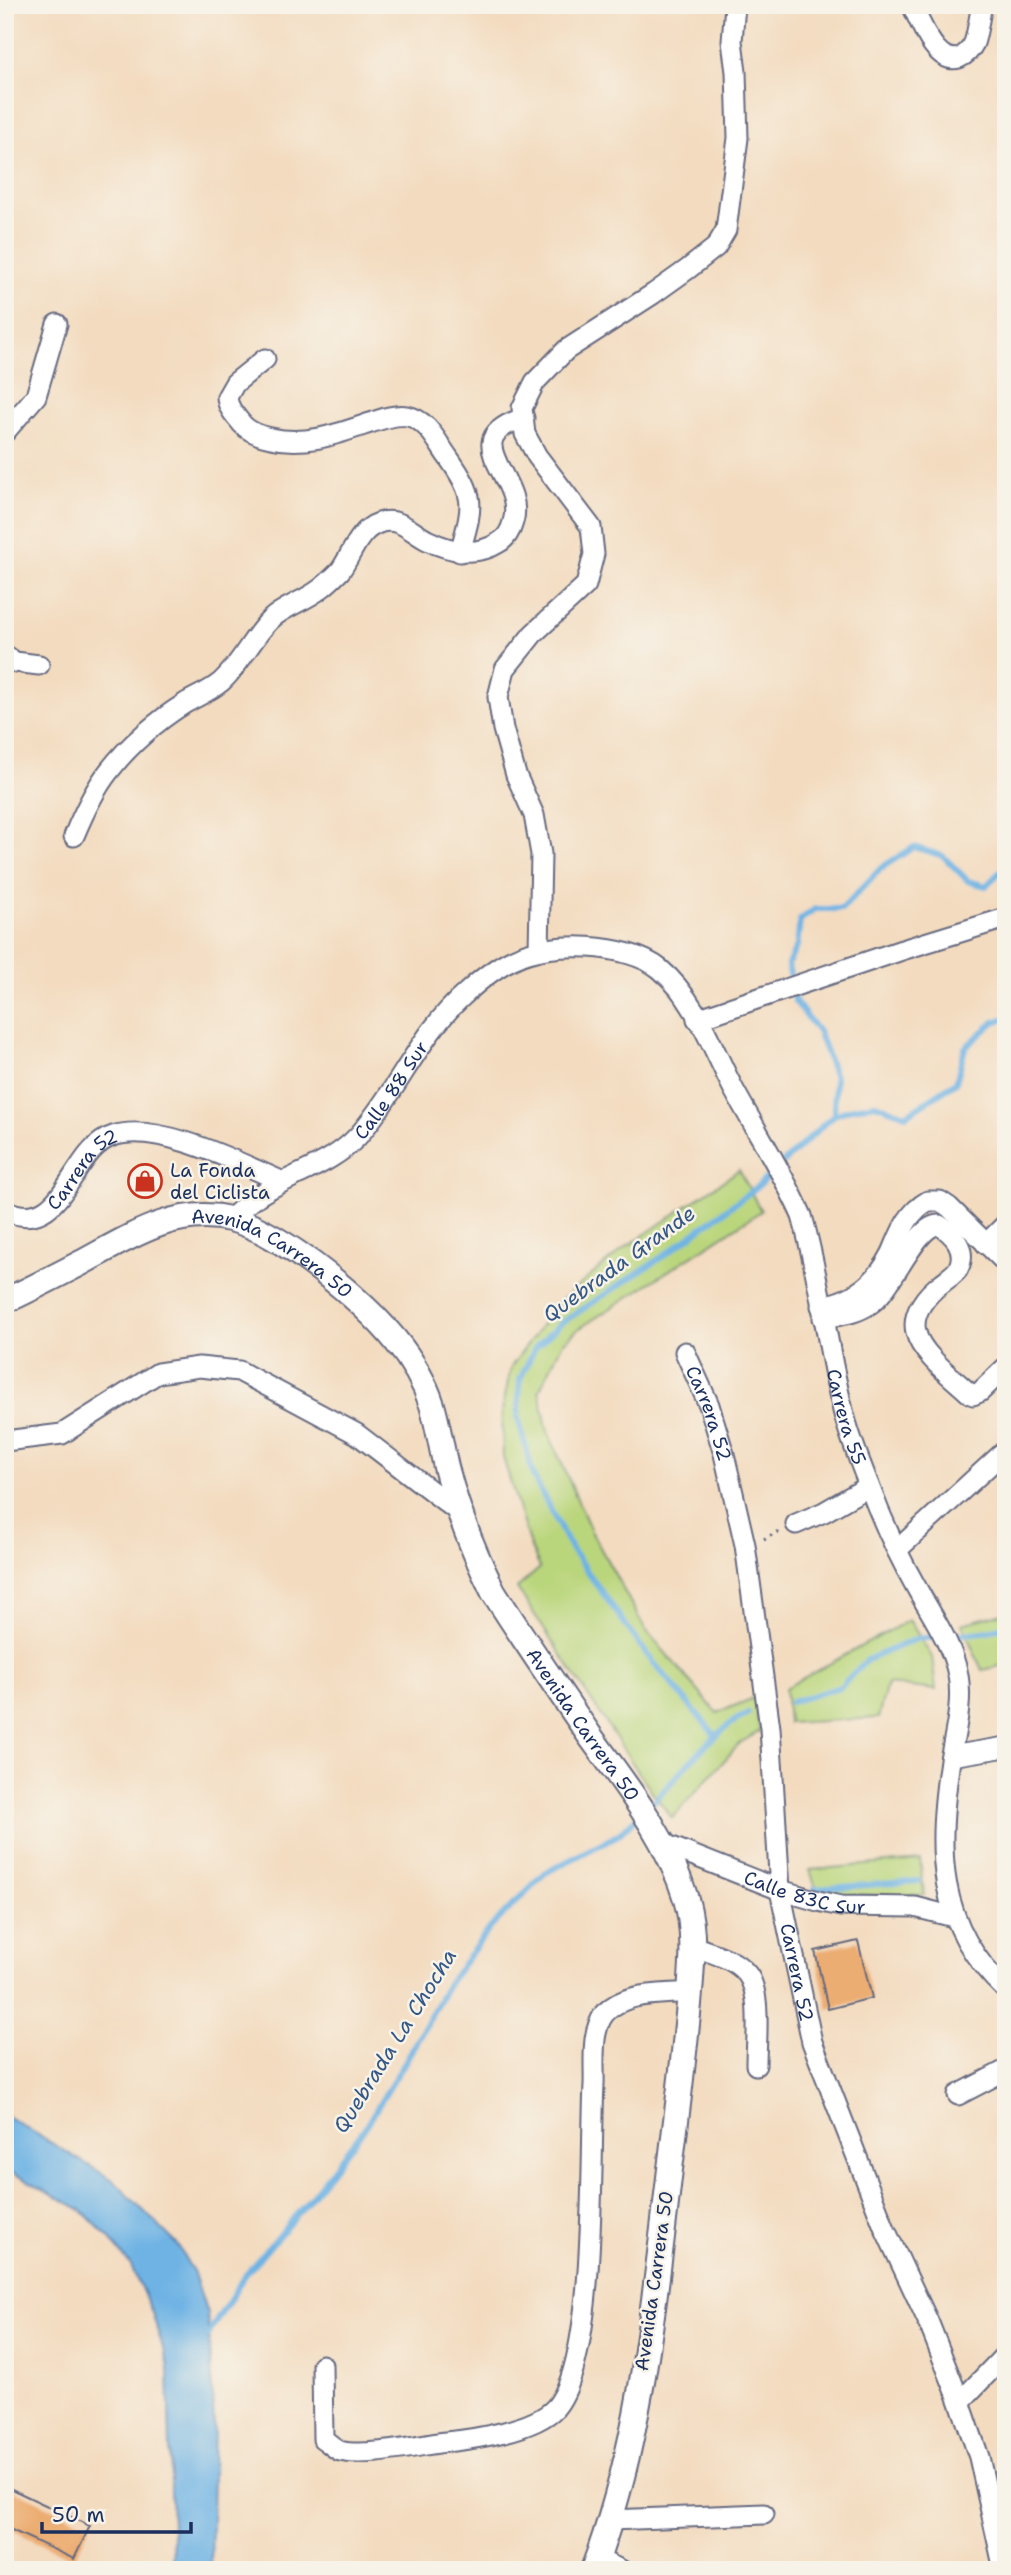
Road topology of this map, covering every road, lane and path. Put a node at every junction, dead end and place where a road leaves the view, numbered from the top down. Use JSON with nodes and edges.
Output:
{"nodes":[{"id":1,"x":735,"y":5,"type":"edge"},
{"id":2,"x":912,"y":5,"type":"edge"},
{"id":3,"x":982,"y":5,"type":"edge"},
{"id":4,"x":57,"y":324,"type":"dead end"},
{"id":5,"x":265,"y":359,"type":"dead end"},
{"id":6,"x":524,"y":418,"type":"junction"},
{"id":7,"x":5,"y":432,"type":"edge"},
{"id":8,"x":460,"y":552,"type":"junction"},
{"id":9,"x":5,"y":655,"type":"edge"},
{"id":10,"x":39,"y":666,"type":"dead end"},
{"id":11,"x":74,"y":836,"type":"dead end"},
{"id":12,"x":1006,"y":918,"type":"edge"},
{"id":13,"x":539,"y":950,"type":"junction"},
{"id":14,"x":697,"y":1019,"type":"junction"},
{"id":15,"x":281,"y":1181,"type":"junction"},
{"id":16,"x":5,"y":1210,"type":"edge"},
{"id":17,"x":231,"y":1220,"type":"junction"},
{"id":18,"x":1006,"y":1224,"type":"edge"},
{"id":19,"x":986,"y":1244,"type":"junction"},
{"id":20,"x":1006,"y":1264,"type":"edge"},
{"id":21,"x":5,"y":1301,"type":"edge"},
{"id":22,"x":822,"y":1312,"type":"junction"},
{"id":23,"x":685,"y":1352,"type":"dead end"},
{"id":24,"x":1006,"y":1367,"type":"edge"},
{"id":25,"x":5,"y":1441,"type":"edge"},
{"id":26,"x":1006,"y":1450,"type":"edge"},
{"id":27,"x":869,"y":1486,"type":"junction"},
{"id":28,"x":460,"y":1513,"type":"junction"},
{"id":29,"x":796,"y":1524,"type":"joint"},
{"id":30,"x":763,"y":1541,"type":"dead end"},
{"id":31,"x":897,"y":1550,"type":"junction"},
{"id":32,"x":1006,"y":1747,"type":"edge"},
{"id":33,"x":951,"y":1756,"type":"junction"},
{"id":34,"x":658,"y":1835,"type":"junction"},
{"id":35,"x":780,"y":1890,"type":"junction"},
{"id":36,"x":954,"y":1917,"type":"junction"},
{"id":37,"x":693,"y":1946,"type":"junction"},
{"id":38,"x":1006,"y":1990,"type":"edge"},
{"id":39,"x":690,"y":1992,"type":"junction"},
{"id":40,"x":756,"y":2065,"type":"dead end"},
{"id":41,"x":1006,"y":2070,"type":"edge"},
{"id":42,"x":958,"y":2095,"type":"dead end"},
{"id":43,"x":1006,"y":2354,"type":"edge"},
{"id":44,"x":322,"y":2365,"type":"dead end"},
{"id":45,"x":960,"y":2402,"type":"junction"},
{"id":46,"x":764,"y":2514,"type":"dead end"},
{"id":47,"x":610,"y":2520,"type":"junction"},
{"id":48,"x":595,"y":2564,"type":"edge"},
{"id":49,"x":621,"y":2570,"type":"edge"},
{"id":50,"x":1004,"y":2570,"type":"edge"}],
"edges":[{"from":1,"to":6,"type":"street"},
{"from":2,"to":3,"type":"street"},
{"from":4,"to":7,"type":"street"},
{"from":5,"to":8,"type":"street"},
{"from":6,"to":8,"type":"street"},
{"from":6,"to":13,"type":"street"},
{"from":8,"to":11,"type":"street"},
{"from":9,"to":10,"type":"street"},
{"from":12,"to":14,"type":"street"},
{"from":13,"to":14,"type":"street","name":"Carrera 55"},
{"from":13,"to":15,"type":"street","name":"Calle 88 Sur"},
{"from":14,"to":22,"type":"street","name":"Carrera 55"},
{"from":15,"to":16,"type":"street","name":"Carrera 52"},
{"from":15,"to":17,"type":"street","name":"Calle 88 Sur"},
{"from":17,"to":21,"type":"main road","name":"Avenida Carrera 50"},
{"from":17,"to":28,"type":"main road","name":"Avenida Carrera 50"},
{"from":18,"to":19,"type":"street"},
{"from":19,"to":20,"type":"street"},
{"from":19,"to":22,"type":"street"},
{"from":22,"to":24,"type":"street"},
{"from":22,"to":27,"type":"street","name":"Carrera 55"},
{"from":23,"to":35,"type":"street","name":"Carrera 52"},
{"from":25,"to":28,"type":"street"},
{"from":26,"to":31,"type":"street"},
{"from":27,"to":29,"type":"street"},
{"from":27,"to":31,"type":"street","name":"Carrera 55"},
{"from":28,"to":34,"type":"main road","name":"Avenida Carrera 50"},
{"from":29,"to":30,"type":"path"},
{"from":31,"to":33,"type":"street","name":"Carrera 55"},
{"from":32,"to":33,"type":"street"},
{"from":33,"to":36,"type":"street","name":"Carrera 55"},
{"from":34,"to":35,"type":"street","name":"Calle 83C Sur"},
{"from":34,"to":37,"type":"main road","name":"Avenida Carrera 50"},
{"from":35,"to":36,"type":"street","name":"Calle 83C Sur"},
{"from":35,"to":45,"type":"street","name":"Carrera 52"},
{"from":36,"to":38,"type":"street","name":"Carrera 55"},
{"from":37,"to":39,"type":"main road","name":"Avenida Carrera 50"},
{"from":37,"to":40,"type":"street"},
{"from":39,"to":44,"type":"street"},
{"from":39,"to":47,"type":"main road","name":"Avenida Carrera 50"},
{"from":41,"to":42,"type":"street"},
{"from":43,"to":45,"type":"street"},
{"from":45,"to":50,"type":"street","name":"Carrera 52"},
{"from":46,"to":47,"type":"street"},
{"from":47,"to":48,"type":"main road","name":"Avenida Carrera 50"},
{"from":48,"to":49,"type":"street"}]}
